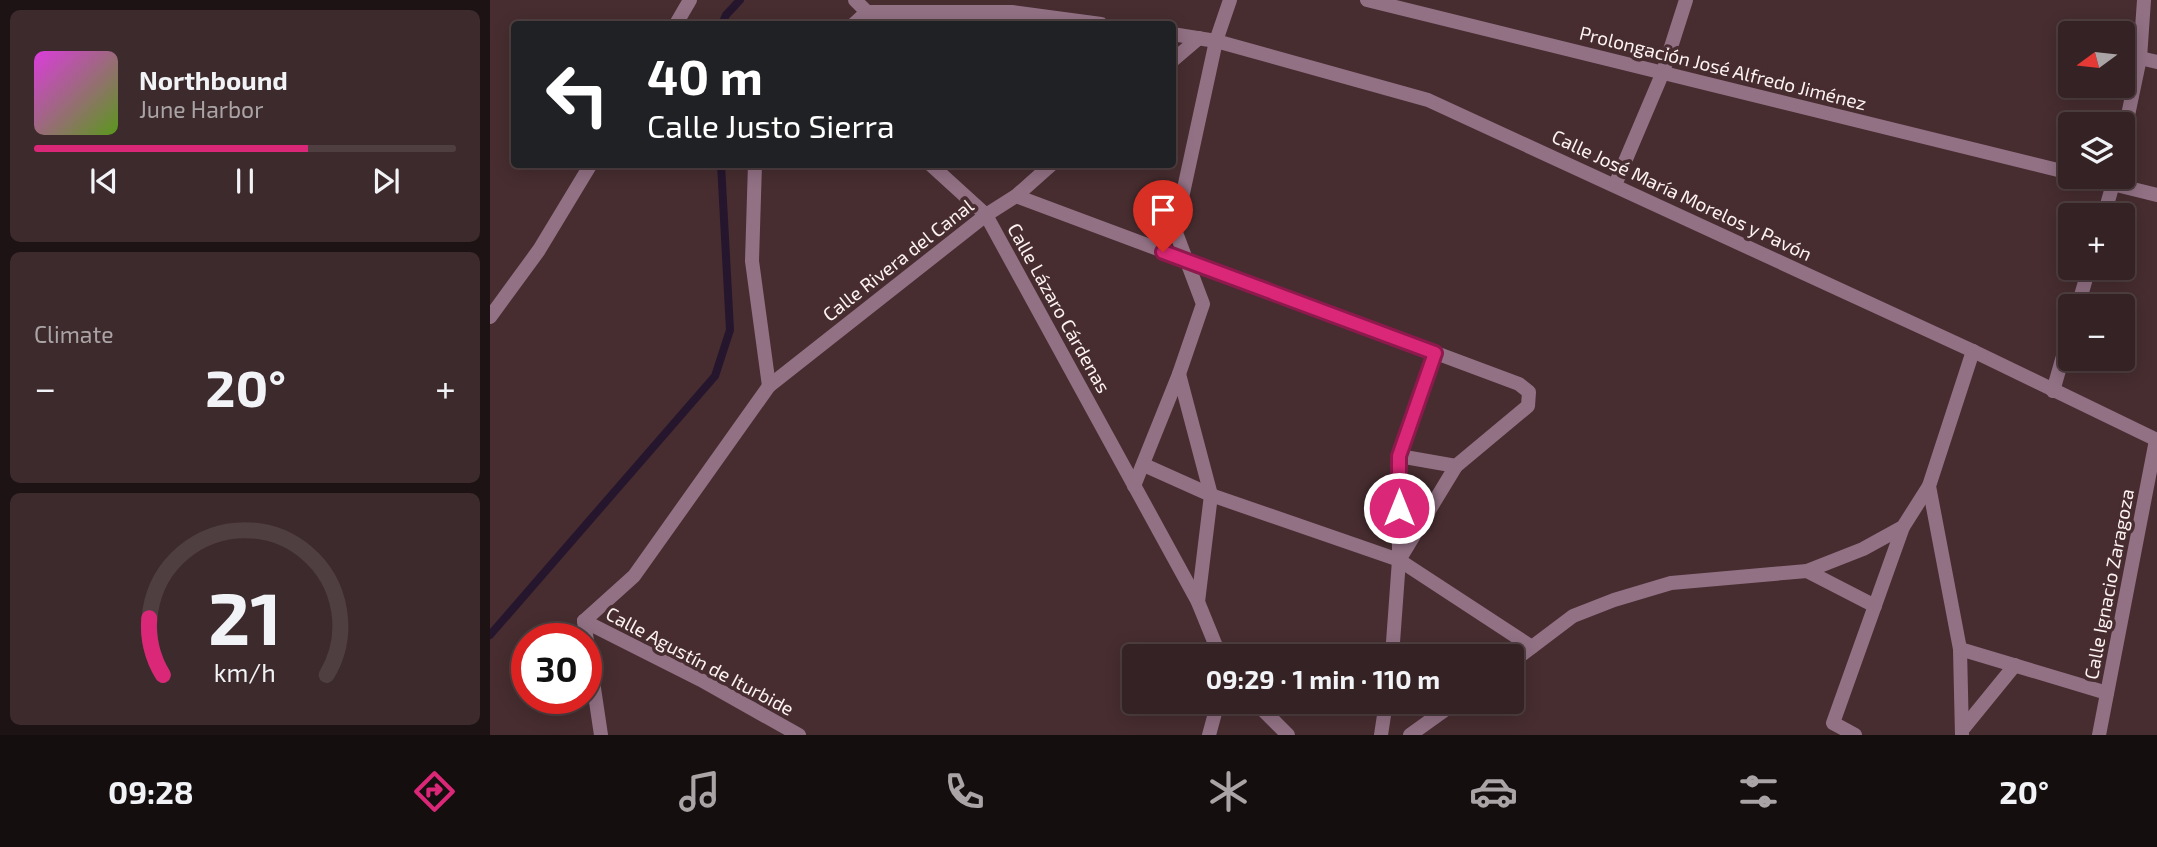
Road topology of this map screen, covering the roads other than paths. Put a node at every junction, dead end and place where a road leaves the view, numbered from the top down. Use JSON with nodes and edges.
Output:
{"nodes":[{"id":1,"x":690,"y":0,"type":"edge"},
{"id":2,"x":855,"y":0,"type":"edge"},
{"id":3,"x":1230,"y":0,"type":"edge"},
{"id":4,"x":1367,"y":0,"type":"edge"},
{"id":5,"x":1686,"y":0,"type":"edge"},
{"id":6,"x":2144,"y":0,"type":"edge"},
{"id":7,"x":867,"y":12,"type":"junction"},
{"id":8,"x":678,"y":21,"type":"edge"},
{"id":9,"x":857,"y":21,"type":"edge"},
{"id":10,"x":1079,"y":21,"type":"edge"},
{"id":11,"x":1176,"y":35,"type":"edge"},
{"id":12,"x":1199,"y":38,"type":"junction"},
{"id":13,"x":1216,"y":40,"type":"junction"},
{"id":14,"x":1176,"y":58,"type":"edge"},
{"id":15,"x":2140,"y":58,"type":"junction"},
{"id":16,"x":2157,"y":62,"type":"edge"},
{"id":17,"x":1663,"y":72,"type":"junction"},
{"id":18,"x":2129,"y":112,"type":"edge"},
{"id":19,"x":589,"y":168,"type":"edge"},
{"id":20,"x":755,"y":168,"type":"edge"},
{"id":21,"x":934,"y":168,"type":"edge"},
{"id":22,"x":1048,"y":168,"type":"edge"},
{"id":23,"x":2058,"y":170,"type":"edge"},
{"id":24,"x":1615,"y":185,"type":"junction"},
{"id":25,"x":2135,"y":187,"type":"edge"},
{"id":26,"x":2157,"y":195,"type":"edge"},
{"id":27,"x":1016,"y":196,"type":"junction"},
{"id":28,"x":986,"y":215,"type":"junction"},
{"id":29,"x":1188,"y":261,"type":"junction"},
{"id":30,"x":490,"y":317,"type":"edge"},
{"id":31,"x":1973,"y":351,"type":"junction"},
{"id":32,"x":1435,"y":353,"type":"junction"},
{"id":33,"x":2059,"y":371,"type":"edge"},
{"id":34,"x":1179,"y":374,"type":"junction"},
{"id":35,"x":769,"y":386,"type":"junction"},
{"id":36,"x":2053,"y":391,"type":"junction"},
{"id":37,"x":2157,"y":440,"type":"edge"},
{"id":38,"x":1399,"y":456,"type":"junction"},
{"id":39,"x":1144,"y":465,"type":"junction"},
{"id":40,"x":1456,"y":466,"type":"junction"},
{"id":41,"x":1134,"y":486,"type":"junction"},
{"id":42,"x":1929,"y":486,"type":"junction"},
{"id":43,"x":1212,"y":495,"type":"junction"},
{"id":44,"x":1903,"y":527,"type":"junction"},
{"id":45,"x":1399,"y":560,"type":"junction"},
{"id":46,"x":1807,"y":571,"type":"junction"},
{"id":47,"x":1198,"y":602,"type":"junction"},
{"id":48,"x":1875,"y":606,"type":"junction"},
{"id":49,"x":584,"y":621,"type":"junction"},
{"id":50,"x":1215,"y":644,"type":"edge"},
{"id":51,"x":1393,"y":644,"type":"edge"},
{"id":52,"x":1532,"y":648,"type":"junction"},
{"id":53,"x":1960,"y":649,"type":"junction"},
{"id":54,"x":1524,"y":654,"type":"edge"},
{"id":55,"x":2015,"y":665,"type":"junction"},
{"id":56,"x":2107,"y":693,"type":"junction"},
{"id":57,"x":1215,"y":714,"type":"edge"},
{"id":58,"x":1267,"y":714,"type":"edge"},
{"id":59,"x":1384,"y":714,"type":"edge"},
{"id":60,"x":1439,"y":714,"type":"edge"},
{"id":61,"x":1962,"y":733,"type":"edge"},
{"id":62,"x":601,"y":735,"type":"edge"},
{"id":63,"x":799,"y":735,"type":"edge"},
{"id":64,"x":1209,"y":735,"type":"edge"},
{"id":65,"x":1288,"y":735,"type":"edge"},
{"id":66,"x":1381,"y":735,"type":"edge"},
{"id":67,"x":1410,"y":735,"type":"edge"},
{"id":68,"x":1855,"y":735,"type":"edge"},
{"id":69,"x":2099,"y":735,"type":"edge"}],
"edges":[{"from":1,"to":8,"type":"street"},
{"from":2,"to":7,"type":"street"},
{"from":3,"to":13,"type":"street"},
{"from":4,"to":17,"type":"street","name":"Prolongación José Alfredo Jiménez"},
{"from":5,"to":17,"type":"street"},
{"from":6,"to":15,"type":"street"},
{"from":7,"to":9,"type":"street"},
{"from":7,"to":10,"type":"street"},
{"from":11,"to":12,"type":"street","name":"Calle José María Morelos y Pavón"},
{"from":12,"to":13,"type":"street","name":"Calle José María Morelos y Pavón"},
{"from":12,"to":14,"type":"street"},
{"from":13,"to":24,"type":"street","name":"Calle José María Morelos y Pavón"},
{"from":13,"to":29,"type":"street"},
{"from":15,"to":16,"type":"street"},
{"from":15,"to":18,"type":"street"},
{"from":17,"to":23,"type":"street","name":"Prolongación José Alfredo Jiménez"},
{"from":17,"to":24,"type":"street"},
{"from":19,"to":30,"type":"street"},
{"from":20,"to":35,"type":"street"},
{"from":21,"to":28,"type":"street","name":"Calle Lázaro Cárdenas"},
{"from":22,"to":27,"type":"street","name":"Calle Rivera del Canal"},
{"from":24,"to":31,"type":"street","name":"Calle José María Morelos y Pavón"},
{"from":25,"to":26,"type":"street"},
{"from":27,"to":28,"type":"street","name":"Calle Rivera del Canal"},
{"from":27,"to":29,"type":"street"},
{"from":28,"to":35,"type":"street","name":"Calle Rivera del Canal"},
{"from":28,"to":41,"type":"street","name":"Calle Lázaro Cárdenas"},
{"from":29,"to":32,"type":"street"},
{"from":29,"to":34,"type":"street"},
{"from":31,"to":36,"type":"street","name":"Calle José María Morelos y Pavón"},
{"from":31,"to":42,"type":"street"},
{"from":32,"to":38,"type":"street"},
{"from":32,"to":40,"type":"street"},
{"from":33,"to":36,"type":"street"},
{"from":34,"to":39,"type":"street"},
{"from":34,"to":43,"type":"street"},
{"from":35,"to":49,"type":"street","name":"Calle Rivera del Canal"},
{"from":36,"to":37,"type":"street","name":"Calle José María Morelos y Pavón"},
{"from":37,"to":56,"type":"street","name":"Calle Ignacio Zaragoza"},
{"from":38,"to":40,"type":"street"},
{"from":38,"to":45,"type":"street"},
{"from":39,"to":41,"type":"street"},
{"from":39,"to":43,"type":"street"},
{"from":40,"to":45,"type":"street"},
{"from":41,"to":47,"type":"street","name":"Calle Lázaro Cárdenas"},
{"from":42,"to":44,"type":"street"},
{"from":42,"to":53,"type":"street"},
{"from":43,"to":45,"type":"street"},
{"from":43,"to":47,"type":"street"},
{"from":44,"to":46,"type":"street"},
{"from":44,"to":48,"type":"street"},
{"from":45,"to":51,"type":"street"},
{"from":45,"to":52,"type":"street"},
{"from":46,"to":48,"type":"street"},
{"from":46,"to":52,"type":"street"},
{"from":47,"to":50,"type":"street","name":"Calle Lázaro Cárdenas"},
{"from":48,"to":68,"type":"street"},
{"from":49,"to":62,"type":"street"},
{"from":49,"to":63,"type":"street","name":"Calle Agustín de Iturbide"},
{"from":52,"to":54,"type":"street"},
{"from":53,"to":55,"type":"street"},
{"from":53,"to":61,"type":"street"},
{"from":55,"to":56,"type":"street"},
{"from":55,"to":61,"type":"street"},
{"from":56,"to":69,"type":"street","name":"Calle Ignacio Zaragoza"},
{"from":57,"to":64,"type":"street"},
{"from":58,"to":65,"type":"street"},
{"from":59,"to":66,"type":"street"},
{"from":60,"to":67,"type":"street"}]}
